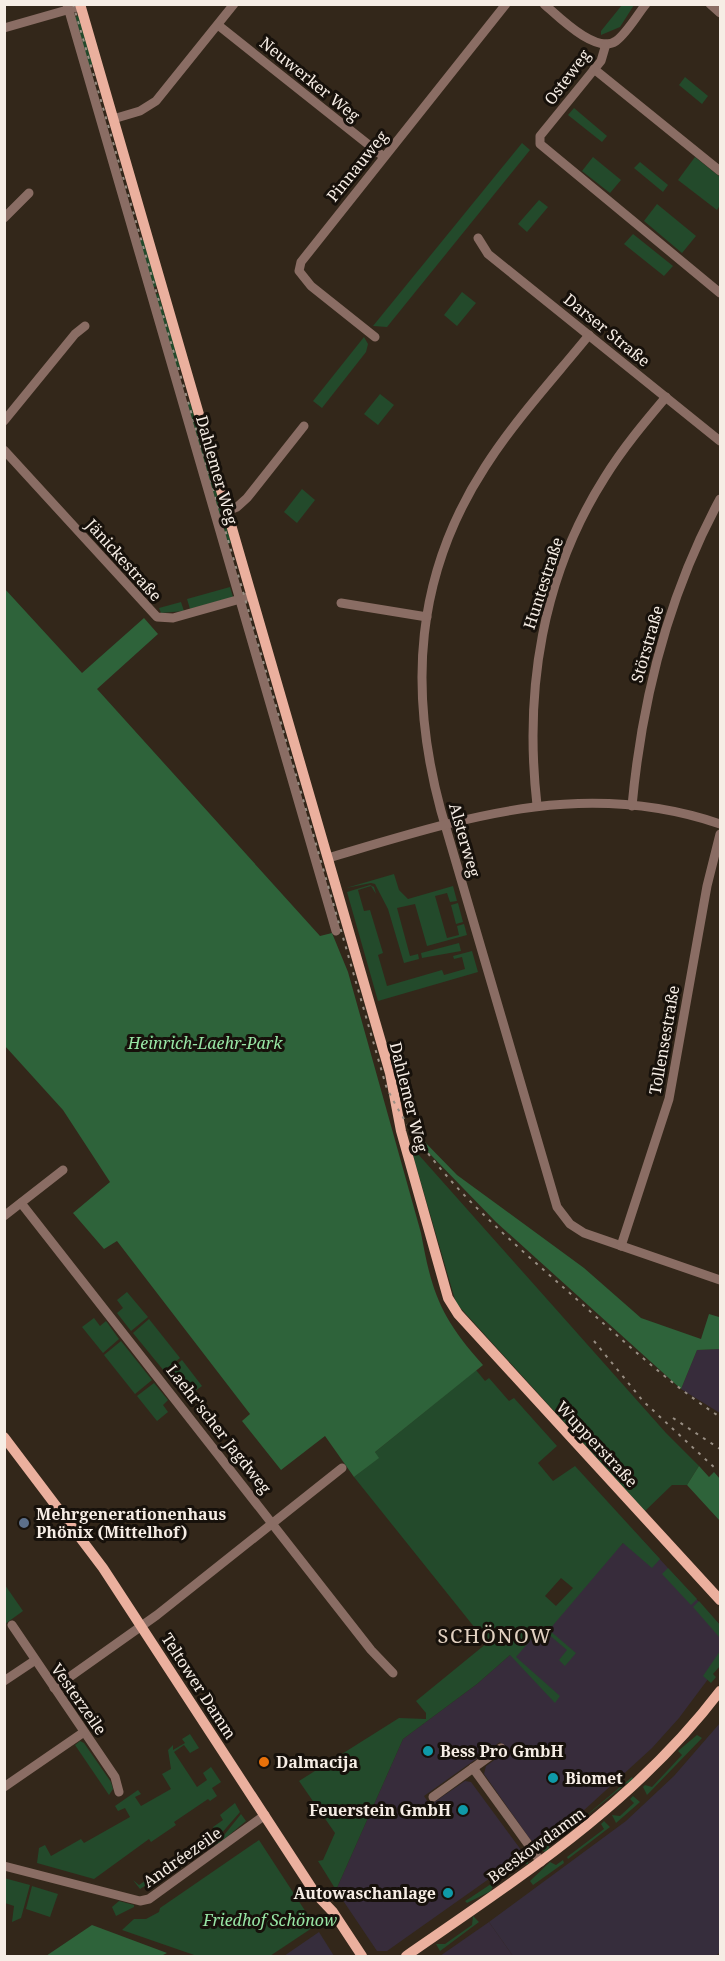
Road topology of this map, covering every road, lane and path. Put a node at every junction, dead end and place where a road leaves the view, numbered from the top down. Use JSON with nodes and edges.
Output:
{"nodes":[{"id":1,"x":506,"y":4,"type":"edge"},
{"id":2,"x":544,"y":4,"type":"edge"},
{"id":3,"x":646,"y":4,"type":"edge"},
{"id":4,"x":710,"y":4,"type":"edge"},
{"id":5,"x":80,"y":5,"type":"edge"},
{"id":6,"x":234,"y":5,"type":"edge"},
{"id":7,"x":68,"y":7,"type":"edge"},
{"id":8,"x":720,"y":13,"type":"edge"},
{"id":9,"x":218,"y":25,"type":"junction"},
{"id":10,"x":4,"y":28,"type":"edge"},
{"id":11,"x":606,"y":44,"type":"junction"},
{"id":12,"x":98,"y":68,"type":"junction"},
{"id":13,"x":594,"y":69,"type":"junction"},
{"id":14,"x":86,"y":72,"type":"junction"},
{"id":15,"x":113,"y":118,"type":"junction"},
{"id":16,"x":100,"y":121,"type":"junction"},
{"id":17,"x":384,"y":157,"type":"junction"},
{"id":18,"x":126,"y":162,"type":"junction"},
{"id":19,"x":113,"y":165,"type":"junction"},
{"id":20,"x":720,"y":171,"type":"edge"},
{"id":21,"x":133,"y":188,"type":"junction"},
{"id":22,"x":121,"y":192,"type":"junction"},
{"id":23,"x":28,"y":193,"type":"dead end"},
{"id":24,"x":4,"y":218,"type":"edge"},
{"id":25,"x":146,"y":233,"type":"junction"},
{"id":26,"x":134,"y":237,"type":"junction"},
{"id":27,"x":478,"y":238,"type":"dead end"},
{"id":28,"x":162,"y":289,"type":"junction"},
{"id":29,"x":149,"y":293,"type":"junction"},
{"id":30,"x":720,"y":293,"type":"edge"},
{"id":31,"x":85,"y":326,"type":"dead end"},
{"id":32,"x":589,"y":335,"type":"junction"},
{"id":33,"x":375,"y":337,"type":"dead end"},
{"id":34,"x":185,"y":368,"type":"junction"},
{"id":35,"x":172,"y":372,"type":"junction"},
{"id":36,"x":666,"y":397,"type":"junction"},
{"id":37,"x":194,"y":398,"type":"junction"},
{"id":38,"x":181,"y":401,"type":"junction"},
{"id":39,"x":4,"y":421,"type":"edge"},
{"id":40,"x":304,"y":426,"type":"dead end"},
{"id":41,"x":720,"y":441,"type":"edge"},
{"id":42,"x":4,"y":450,"type":"edge"},
{"id":43,"x":720,"y":499,"type":"edge"},
{"id":44,"x":227,"y":511,"type":"junction"},
{"id":45,"x":236,"y":544,"type":"junction"},
{"id":46,"x":224,"y":548,"type":"junction"},
{"id":47,"x":251,"y":596,"type":"junction"},
{"id":48,"x":238,"y":599,"type":"junction"},
{"id":49,"x":341,"y":603,"type":"dead end"},
{"id":50,"x":427,"y":618,"type":"junction"},
{"id":51,"x":262,"y":631,"type":"junction"},
{"id":52,"x":248,"y":635,"type":"junction"},
{"id":53,"x":267,"y":649,"type":"junction"},
{"id":54,"x":253,"y":653,"type":"junction"},
{"id":55,"x":274,"y":672,"type":"junction"},
{"id":56,"x":260,"y":677,"type":"junction"},
{"id":57,"x":280,"y":696,"type":"junction"},
{"id":58,"x":267,"y":700,"type":"junction"},
{"id":59,"x":284,"y":709,"type":"junction"},
{"id":60,"x":271,"y":713,"type":"junction"},
{"id":61,"x":302,"y":771,"type":"junction"},
{"id":62,"x":289,"y":775,"type":"junction"},
{"id":63,"x":537,"y":805,"type":"junction"},
{"id":64,"x":632,"y":806,"type":"junction"},
{"id":65,"x":445,"y":824,"type":"junction"},
{"id":66,"x":720,"y":824,"type":"edge"},
{"id":67,"x":720,"y":834,"type":"edge"},
{"id":68,"x":321,"y":837,"type":"junction"},
{"id":69,"x":308,"y":841,"type":"junction"},
{"id":70,"x":328,"y":858,"type":"junction"},
{"id":71,"x":338,"y":895,"type":"junction"},
{"id":72,"x":325,"y":898,"type":"junction"},
{"id":73,"x":336,"y":932,"type":"dead end"},
{"id":74,"x":63,"y":1170,"type":"dead end"},
{"id":75,"x":21,"y":1203,"type":"junction"},
{"id":76,"x":4,"y":1216,"type":"edge"},
{"id":77,"x":621,"y":1246,"type":"junction"},
{"id":78,"x":720,"y":1280,"type":"edge"},
{"id":79,"x":453,"y":1307,"type":"joint"},
{"id":80,"x":4,"y":1437,"type":"edge"},
{"id":81,"x":342,"y":1468,"type":"dead end"},
{"id":82,"x":274,"y":1522,"type":"junction"},
{"id":83,"x":720,"y":1600,"type":"edge"},
{"id":84,"x":12,"y":1625,"type":"dead end"},
{"id":85,"x":142,"y":1626,"type":"junction"},
{"id":86,"x":34,"y":1661,"type":"junction"},
{"id":87,"x":393,"y":1673,"type":"dead end"},
{"id":88,"x":4,"y":1681,"type":"edge"},
{"id":89,"x":54,"y":1688,"type":"junction"},
{"id":90,"x":720,"y":1691,"type":"edge"},
{"id":91,"x":84,"y":1732,"type":"junction"},
{"id":92,"x":501,"y":1748,"type":"dead end"},
{"id":93,"x":473,"y":1768,"type":"junction"},
{"id":94,"x":4,"y":1787,"type":"edge"},
{"id":95,"x":119,"y":1792,"type":"dead end"},
{"id":96,"x":433,"y":1797,"type":"dead end"},
{"id":97,"x":266,"y":1815,"type":"junction"},
{"id":98,"x":541,"y":1862,"type":"junction"},
{"id":99,"x":4,"y":1866,"type":"edge"},
{"id":100,"x":362,"y":1956,"type":"edge"},
{"id":101,"x":406,"y":1956,"type":"edge"}],
"edges":[{"from":1,"to":17,"type":"street","name":"Pinnauweg"},
{"from":2,"to":11,"type":"street"},
{"from":3,"to":11,"type":"street","name":"Osteweg"},
{"from":4,"to":8,"type":"street"},
{"from":5,"to":7,"type":"street"},
{"from":5,"to":12,"type":"main road","name":"Dahlemer Weg"},
{"from":6,"to":9,"type":"street"},
{"from":7,"to":10,"type":"street"},
{"from":7,"to":14,"type":"street","name":"Dahlemer Weg"},
{"from":9,"to":15,"type":"street"},
{"from":9,"to":17,"type":"street","name":"Neuwerker Weg"},
{"from":11,"to":13,"type":"street","name":"Osteweg"},
{"from":12,"to":14,"type":"street"},
{"from":12,"to":15,"type":"main road","name":"Dahlemer Weg"},
{"from":13,"to":20,"type":"street"},
{"from":13,"to":30,"type":"street","name":"Osteweg"},
{"from":14,"to":16,"type":"street","name":"Dahlemer Weg"},
{"from":15,"to":16,"type":"street"},
{"from":15,"to":18,"type":"main road","name":"Dahlemer Weg"},
{"from":16,"to":19,"type":"street","name":"Dahlemer Weg"},
{"from":17,"to":33,"type":"street","name":"Pinnauweg"},
{"from":18,"to":19,"type":"street"},
{"from":18,"to":21,"type":"main road","name":"Dahlemer Weg"},
{"from":19,"to":22,"type":"street","name":"Dahlemer Weg"},
{"from":21,"to":22,"type":"street"},
{"from":21,"to":25,"type":"main road","name":"Dahlemer Weg"},
{"from":22,"to":26,"type":"street","name":"Dahlemer Weg"},
{"from":23,"to":24,"type":"street"},
{"from":25,"to":26,"type":"street"},
{"from":25,"to":28,"type":"main road","name":"Dahlemer Weg"},
{"from":26,"to":29,"type":"street","name":"Dahlemer Weg"},
{"from":27,"to":32,"type":"street","name":"Darser Straße"},
{"from":28,"to":29,"type":"street"},
{"from":28,"to":34,"type":"main road","name":"Dahlemer Weg"},
{"from":29,"to":35,"type":"street","name":"Dahlemer Weg"},
{"from":31,"to":39,"type":"street"},
{"from":32,"to":36,"type":"street","name":"Darser Straße"},
{"from":32,"to":50,"type":"street","name":"Alsterweg"},
{"from":34,"to":35,"type":"street"},
{"from":34,"to":37,"type":"main road","name":"Dahlemer Weg"},
{"from":35,"to":38,"type":"street","name":"Dahlemer Weg"},
{"from":36,"to":41,"type":"street","name":"Darser Straße"},
{"from":36,"to":63,"type":"street","name":"Huntestraße"},
{"from":37,"to":38,"type":"street","name":"Dahlemer Weg"},
{"from":37,"to":44,"type":"main road","name":"Dahlemer Weg"},
{"from":38,"to":46,"type":"street","name":"Dahlemer Weg"},
{"from":40,"to":44,"type":"street"},
{"from":42,"to":48,"type":"street","name":"Jänickestraße"},
{"from":43,"to":64,"type":"street","name":"Störstraße"},
{"from":44,"to":45,"type":"main road","name":"Dahlemer Weg"},
{"from":45,"to":46,"type":"street","name":"Dahlemer Weg"},
{"from":45,"to":47,"type":"main road","name":"Dahlemer Weg"},
{"from":46,"to":48,"type":"street","name":"Dahlemer Weg"},
{"from":47,"to":48,"type":"street","name":"Jänickestraße"},
{"from":47,"to":51,"type":"main road","name":"Dahlemer Weg"},
{"from":48,"to":52,"type":"street","name":"Dahlemer Weg"},
{"from":49,"to":50,"type":"street"},
{"from":50,"to":65,"type":"street","name":"Alsterweg"},
{"from":51,"to":52,"type":"street"},
{"from":51,"to":53,"type":"main road","name":"Dahlemer Weg"},
{"from":52,"to":54,"type":"street","name":"Dahlemer Weg"},
{"from":53,"to":54,"type":"street"},
{"from":53,"to":55,"type":"main road","name":"Dahlemer Weg"},
{"from":54,"to":56,"type":"street","name":"Dahlemer Weg"},
{"from":55,"to":56,"type":"street"},
{"from":55,"to":57,"type":"main road","name":"Dahlemer Weg"},
{"from":56,"to":58,"type":"street","name":"Dahlemer Weg"},
{"from":57,"to":58,"type":"street"},
{"from":57,"to":59,"type":"main road","name":"Dahlemer Weg"},
{"from":58,"to":60,"type":"street","name":"Dahlemer Weg"},
{"from":59,"to":60,"type":"street"},
{"from":59,"to":61,"type":"main road","name":"Dahlemer Weg"},
{"from":60,"to":62,"type":"street","name":"Dahlemer Weg"},
{"from":61,"to":62,"type":"street"},
{"from":61,"to":68,"type":"main road","name":"Dahlemer Weg"},
{"from":62,"to":69,"type":"street","name":"Dahlemer Weg"},
{"from":63,"to":64,"type":"street"},
{"from":63,"to":65,"type":"street"},
{"from":64,"to":66,"type":"street"},
{"from":65,"to":70,"type":"street"},
{"from":65,"to":77,"type":"street","name":"Alsterweg"},
{"from":67,"to":77,"type":"street","name":"Tollensestraße"},
{"from":68,"to":69,"type":"street"},
{"from":68,"to":70,"type":"main road","name":"Dahlemer Weg"},
{"from":69,"to":72,"type":"street","name":"Dahlemer Weg"},
{"from":70,"to":71,"type":"main road","name":"Dahlemer Weg"},
{"from":71,"to":72,"type":"street"},
{"from":71,"to":79,"type":"main road","name":"Dahlemer Weg"},
{"from":72,"to":73,"type":"street","name":"Dahlemer Weg"},
{"from":74,"to":75,"type":"street"},
{"from":75,"to":76,"type":"street"},
{"from":75,"to":82,"type":"street","name":"Laehr'scher Jagdweg"},
{"from":77,"to":78,"type":"street","name":"Alsterweg"},
{"from":79,"to":83,"type":"main road","name":"Wupperstraße"},
{"from":80,"to":85,"type":"main road","name":"Teltower Damm"},
{"from":81,"to":82,"type":"street"},
{"from":82,"to":85,"type":"street"},
{"from":82,"to":87,"type":"street","name":"Laehr'scher Jagdweg"},
{"from":84,"to":86,"type":"street","name":"Vesterzeile"},
{"from":85,"to":89,"type":"street"},
{"from":85,"to":97,"type":"main road","name":"Teltower Damm"},
{"from":86,"to":88,"type":"street"},
{"from":86,"to":89,"type":"street","name":"Vesterzeile"},
{"from":89,"to":91,"type":"street","name":"Vesterzeile"},
{"from":90,"to":98,"type":"main road","name":"Beeskowdamm"},
{"from":91,"to":94,"type":"street"},
{"from":91,"to":95,"type":"street","name":"Vesterzeile"},
{"from":92,"to":93,"type":"street"},
{"from":93,"to":96,"type":"street"},
{"from":93,"to":98,"type":"street"},
{"from":97,"to":99,"type":"street","name":"Andréezeile"},
{"from":97,"to":100,"type":"main road","name":"Teltower Damm"},
{"from":98,"to":101,"type":"main road","name":"Beeskowdamm"}]}
